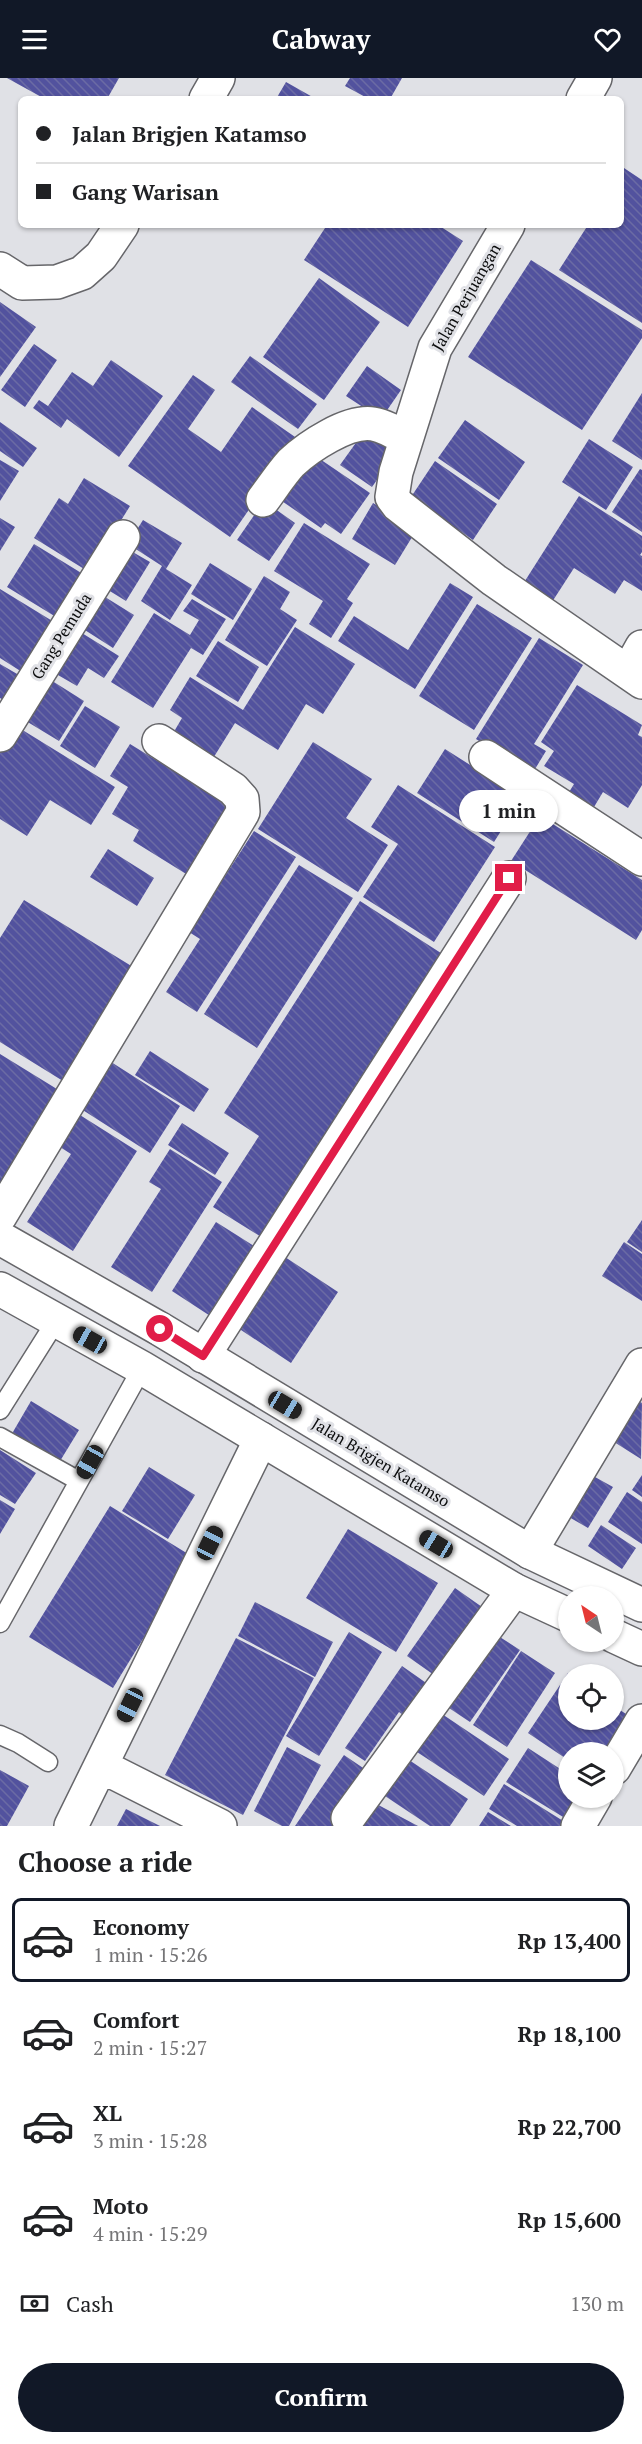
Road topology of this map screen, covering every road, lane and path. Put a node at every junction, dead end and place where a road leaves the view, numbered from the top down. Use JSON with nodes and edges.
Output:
{"nodes":[{"id":1,"x":218,"y":78,"type":"edge"},
{"id":2,"x":596,"y":78,"type":"edge"},
{"id":3,"x":208,"y":96,"type":"edge"},
{"id":4,"x":585,"y":96,"type":"edge"},
{"id":5,"x":120,"y":228,"type":"edge"},
{"id":6,"x":506,"y":228,"type":"edge"},
{"id":7,"x":0,"y":269,"type":"edge"},
{"id":8,"x":406,"y":439,"type":"junction"},
{"id":9,"x":263,"y":500,"type":"dead end"},
{"id":10,"x":123,"y":537,"type":"dead end"},
{"id":11,"x":637,"y":667,"type":"edge"},
{"id":12,"x":0,"y":735,"type":"edge"},
{"id":13,"x":159,"y":741,"type":"dead end"},
{"id":14,"x":486,"y":757,"type":"dead end"},
{"id":15,"x":642,"y":858,"type":"edge"},
{"id":16,"x":509,"y":878,"type":"dead end"},
{"id":17,"x":0,"y":1216,"type":"edge"},
{"id":18,"x":0,"y":1238,"type":"edge"},
{"id":19,"x":0,"y":1290,"type":"edge"},
{"id":20,"x":56,"y":1322,"type":"junction"},
{"id":21,"x":160,"y":1329,"type":"junction"},
{"id":22,"x":203,"y":1356,"type":"junction"},
{"id":23,"x":642,"y":1365,"type":"edge"},
{"id":24,"x":142,"y":1368,"type":"junction"},
{"id":25,"x":0,"y":1410,"type":"edge"},
{"id":26,"x":0,"y":1437,"type":"edge"},
{"id":27,"x":261,"y":1439,"type":"junction"},
{"id":28,"x":79,"y":1481,"type":"junction"},
{"id":29,"x":530,"y":1552,"type":"junction"},
{"id":30,"x":514,"y":1590,"type":"junction"},
{"id":31,"x":642,"y":1605,"type":"edge"},
{"id":32,"x":558,"y":1610,"type":"edge"},
{"id":33,"x":0,"y":1623,"type":"edge"},
{"id":34,"x":624,"y":1641,"type":"edge"},
{"id":35,"x":642,"y":1649,"type":"edge"},
{"id":36,"x":642,"y":1721,"type":"edge"},
{"id":37,"x":0,"y":1735,"type":"edge"},
{"id":38,"x":624,"y":1751,"type":"edge"},
{"id":39,"x":48,"y":1762,"type":"dead end"},
{"id":40,"x":101,"y":1766,"type":"junction"},
{"id":41,"x":589,"y":1808,"type":"edge"},
{"id":42,"x":348,"y":1818,"type":"dead end"},
{"id":43,"x":71,"y":1826,"type":"edge"},
{"id":44,"x":220,"y":1826,"type":"edge"},
{"id":45,"x":578,"y":1826,"type":"edge"}],
"edges":[{"from":1,"to":3,"type":"street"},
{"from":2,"to":4,"type":"street"},
{"from":5,"to":7,"type":"street"},
{"from":6,"to":8,"type":"street","name":"Jalan Perjuangan"},
{"from":8,"to":9,"type":"street"},
{"from":8,"to":11,"type":"street","name":"Jalan Perjuangan"},
{"from":10,"to":12,"type":"street","name":"Gang Pemuda"},
{"from":13,"to":17,"type":"street"},
{"from":14,"to":15,"type":"street"},
{"from":16,"to":22,"type":"street"},
{"from":18,"to":21,"type":"street","name":"Jalan Brigjen Katamso"},
{"from":19,"to":20,"type":"street"},
{"from":20,"to":24,"type":"street"},
{"from":20,"to":25,"type":"lane"},
{"from":21,"to":22,"type":"street","name":"Jalan Brigjen Katamso"},
{"from":21,"to":24,"type":"street"},
{"from":22,"to":29,"type":"street","name":"Jalan Brigjen Katamso"},
{"from":23,"to":29,"type":"street"},
{"from":24,"to":27,"type":"street"},
{"from":24,"to":28,"type":"lane"},
{"from":26,"to":28,"type":"lane"},
{"from":27,"to":30,"type":"street"},
{"from":27,"to":40,"type":"street"},
{"from":28,"to":33,"type":"lane"},
{"from":29,"to":31,"type":"street","name":"Jalan Brigjen Katamso"},
{"from":30,"to":32,"type":"street"},
{"from":30,"to":42,"type":"street"},
{"from":34,"to":35,"type":"street"},
{"from":36,"to":38,"type":"street"},
{"from":37,"to":39,"type":"lane"},
{"from":40,"to":43,"type":"street"},
{"from":40,"to":44,"type":"street"},
{"from":41,"to":45,"type":"street"}]}
